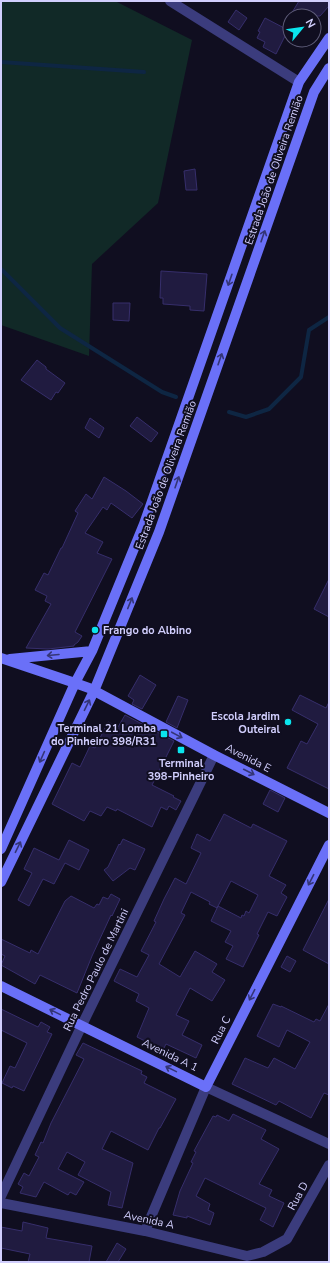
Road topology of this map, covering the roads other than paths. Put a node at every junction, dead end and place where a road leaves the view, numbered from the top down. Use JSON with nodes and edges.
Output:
{"nodes":[{"id":1,"x":170,"y":1,"type":"edge"},
{"id":2,"x":329,"y":38,"type":"edge"},
{"id":3,"x":329,"y":68,"type":"edge"},
{"id":4,"x":299,"y":82,"type":"junction"},
{"id":5,"x":92,"y":651,"type":"junction"},
{"id":6,"x":4,"y":659,"type":"edge"},
{"id":7,"x":76,"y":683,"type":"junction"},
{"id":8,"x":94,"y":691,"type":"junction"},
{"id":9,"x":214,"y":755,"type":"junction"},
{"id":10,"x":329,"y":813,"type":"edge"},
{"id":11,"x":329,"y":845,"type":"edge"},
{"id":12,"x":1,"y":849,"type":"edge"},
{"id":13,"x":1,"y":882,"type":"edge"},
{"id":14,"x":1,"y":986,"type":"edge"},
{"id":15,"x":82,"y":1025,"type":"junction"},
{"id":16,"x":206,"y":1087,"type":"junction"},
{"id":17,"x":329,"y":1144,"type":"edge"},
{"id":18,"x":329,"y":1165,"type":"edge"},
{"id":19,"x":1,"y":1196,"type":"edge"},
{"id":20,"x":1,"y":1203,"type":"edge"},
{"id":21,"x":145,"y":1231,"type":"junction"},
{"id":22,"x":287,"y":1239,"type":"joint"}],
"edges":[{"from":1,"to":4,"type":"street"},
{"from":2,"to":4,"type":"main road","name":"Estrada João de Oliveira Remião"},
{"from":8,"to":3,"type":"main road","name":"Estrada João de Oliveira Remião","one_way":true},
{"from":4,"to":5,"type":"main road","name":"Estrada João de Oliveira Remião","one_way":true},
{"from":5,"to":6,"type":"main road","one_way":true},
{"from":5,"to":7,"type":"main road","name":"Estrada João de Oliveira Remião"},
{"from":5,"to":8,"type":"main road"},
{"from":6,"to":7,"type":"main road","name":"Avenida E"},
{"from":7,"to":8,"type":"main road","name":"Avenida E"},
{"from":7,"to":12,"type":"main road","name":"Estrada João de Oliveira Remião","one_way":true},
{"from":8,"to":9,"type":"main road","name":"Avenida E","one_way":true},
{"from":13,"to":8,"type":"main road","name":"Estrada João de Oliveira Remião","one_way":true},
{"from":9,"to":10,"type":"main road","name":"Avenida E","one_way":true},
{"from":9,"to":15,"type":"street","name":"Rua Pedro Paulo de Martini"},
{"from":11,"to":16,"type":"main road","name":"Rua C","one_way":true},
{"from":15,"to":14,"type":"main road","name":"Avenida A 1","one_way":true},
{"from":16,"to":15,"type":"main road","name":"Avenida A 1","one_way":true},
{"from":15,"to":19,"type":"street","name":"Rua Pedro Paulo de Martini"},
{"from":16,"to":17,"type":"street","name":"Avenida A 1"},
{"from":16,"to":21,"type":"street","name":"Rua C"},
{"from":18,"to":22,"type":"street","name":"Rua D"},
{"from":20,"to":21,"type":"street","name":"Avenida A"},
{"from":21,"to":22,"type":"street","name":"Avenida A"}]}
